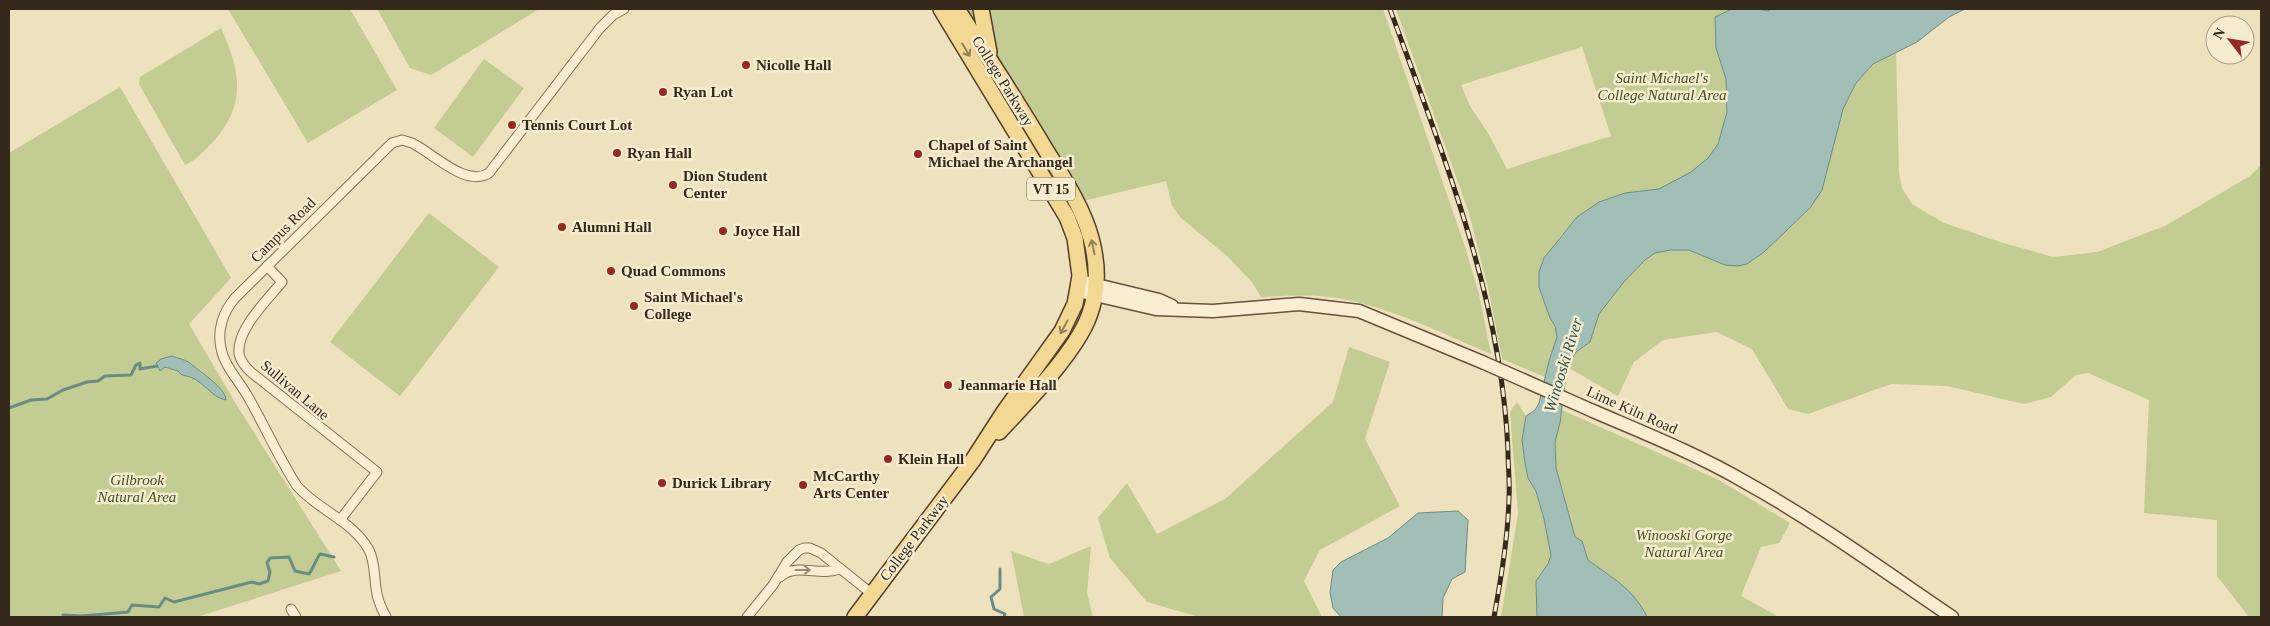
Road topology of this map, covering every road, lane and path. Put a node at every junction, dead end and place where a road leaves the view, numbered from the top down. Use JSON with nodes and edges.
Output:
{"nodes":[{"id":1,"x":624,"y":9,"type":"edge"},
{"id":2,"x":941,"y":9,"type":"edge"},
{"id":3,"x":957,"y":9,"type":"edge"},
{"id":4,"x":981,"y":9,"type":"edge"},
{"id":5,"x":995,"y":67,"type":"junction"},
{"id":6,"x":267,"y":266,"type":"junction"},
{"id":7,"x":1079,"y":286,"type":"junction"},
{"id":8,"x":1096,"y":290,"type":"junction"},
{"id":9,"x":973,"y":460,"type":"junction"},
{"id":10,"x":340,"y":520,"type":"junction"},
{"id":11,"x":839,"y":569,"type":"junction"},
{"id":12,"x":772,"y":585,"type":"junction"},
{"id":13,"x":872,"y":594,"type":"junction"},
{"id":14,"x":386,"y":617,"type":"edge"},
{"id":15,"x":747,"y":617,"type":"edge"},
{"id":16,"x":855,"y":617,"type":"edge"},
{"id":17,"x":1952,"y":617,"type":"edge"}],
"edges":[{"from":1,"to":6,"type":"street","name":"Campus Road"},
{"from":2,"to":7,"type":"main road","name":"College Parkway","number":"VT 15","one_way":true},
{"from":3,"to":5,"type":"main road","name":"College Parkway","number":"VT 15"},
{"from":4,"to":5,"type":"main road"},
{"from":8,"to":5,"type":"main road","name":"College Parkway","number":"VT 15","one_way":true},
{"from":6,"to":10,"type":"street","name":"Campus Road"},
{"from":6,"to":10,"type":"street","name":"Sullivan Lane"},
{"from":7,"to":8,"type":"main road","name":"Lime Kiln Road"},
{"from":7,"to":9,"type":"main road","name":"College Parkway","number":"VT 15","one_way":true},
{"from":8,"to":9,"type":"main road","name":"College Parkway","number":"VT 15"},
{"from":8,"to":17,"type":"main road","name":"Lime Kiln Road","bridge":true},
{"from":9,"to":13,"type":"main road","name":"College Parkway","number":"VT 15"},
{"from":10,"to":14,"type":"street","name":"Campus Road"},
{"from":12,"to":11,"type":"street","one_way":true},
{"from":11,"to":12,"type":"street"},
{"from":11,"to":13,"type":"street"},
{"from":12,"to":15,"type":"street"},
{"from":13,"to":16,"type":"main road","name":"College Parkway","number":"VT 15"}]}
